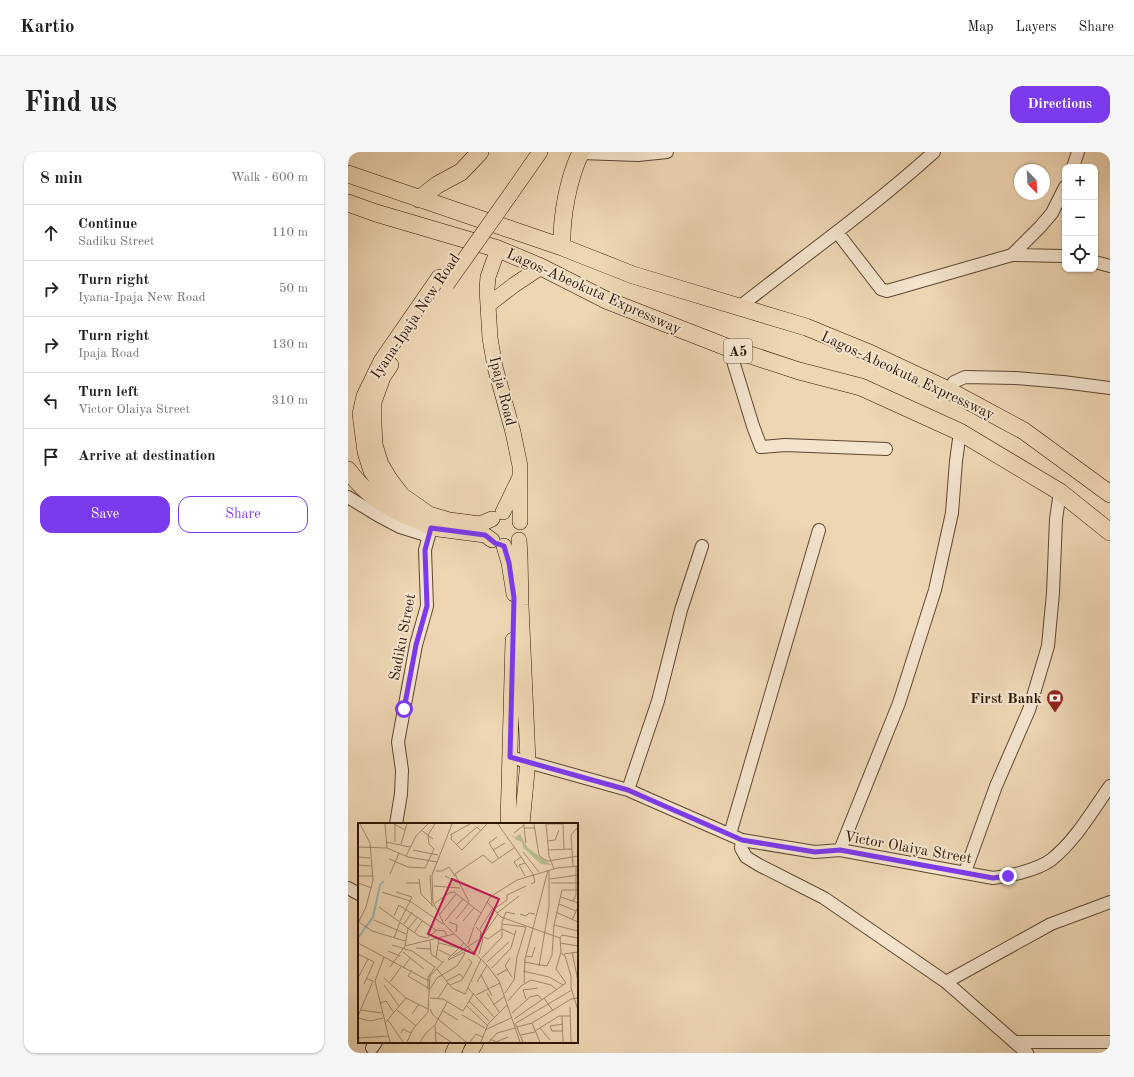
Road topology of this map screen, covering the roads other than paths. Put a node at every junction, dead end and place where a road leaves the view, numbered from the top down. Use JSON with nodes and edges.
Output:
{"nodes":[{"id":1,"x":529,"y":152,"type":"edge"},
{"id":2,"x":540,"y":152,"type":"edge"},
{"id":3,"x":667,"y":152,"type":"edge"},
{"id":4,"x":1078,"y":152,"type":"edge"},
{"id":5,"x":478,"y":153,"type":"edge"},
{"id":6,"x":581,"y":153,"type":"edge"},
{"id":7,"x":929,"y":154,"type":"edge"},
{"id":8,"x":1074,"y":164,"type":"edge"},
{"id":9,"x":348,"y":174,"type":"edge"},
{"id":10,"x":1062,"y":193,"type":"edge"},
{"id":11,"x":506,"y":194,"type":"junction"},
{"id":12,"x":419,"y":199,"type":"junction"},
{"id":13,"x":348,"y":204,"type":"edge"},
{"id":14,"x":837,"y":232,"type":"junction"},
{"id":15,"x":562,"y":247,"type":"junction"},
{"id":16,"x":498,"y":249,"type":"junction"},
{"id":17,"x":1012,"y":255,"type":"junction"},
{"id":18,"x":1062,"y":256,"type":"edge"},
{"id":19,"x":1098,"y":263,"type":"edge"},
{"id":20,"x":1110,"y":266,"type":"edge"},
{"id":21,"x":541,"y":267,"type":"junction"},
{"id":22,"x":443,"y":280,"type":"junction"},
{"id":23,"x":488,"y":305,"type":"junction"},
{"id":24,"x":738,"y":308,"type":"junction"},
{"id":25,"x":729,"y":348,"type":"junction"},
{"id":26,"x":1110,"y":388,"type":"edge"},
{"id":27,"x":948,"y":390,"type":"junction"},
{"id":28,"x":960,"y":432,"type":"junction"},
{"id":29,"x":886,"y":449,"type":"dead end"},
{"id":30,"x":348,"y":470,"type":"edge"},
{"id":31,"x":520,"y":476,"type":"junction"},
{"id":32,"x":1060,"y":492,"type":"junction"},
{"id":33,"x":1110,"y":494,"type":"edge"},
{"id":34,"x":348,"y":497,"type":"edge"},
{"id":35,"x":498,"y":516,"type":"junction"},
{"id":36,"x":520,"y":522,"type":"junction"},
{"id":37,"x":426,"y":528,"type":"junction"},
{"id":38,"x":819,"y":530,"type":"dead end"},
{"id":39,"x":1110,"y":532,"type":"edge"},
{"id":40,"x":519,"y":540,"type":"junction"},
{"id":41,"x":498,"y":543,"type":"junction"},
{"id":42,"x":702,"y":546,"type":"dead end"},
{"id":43,"x":510,"y":757,"type":"junction"},
{"id":44,"x":528,"y":761,"type":"junction"},
{"id":45,"x":1110,"y":786,"type":"edge"},
{"id":46,"x":628,"y":790,"type":"junction"},
{"id":47,"x":396,"y":823,"type":"edge"},
{"id":48,"x":508,"y":823,"type":"edge"},
{"id":49,"x":522,"y":823,"type":"edge"},
{"id":50,"x":730,"y":834,"type":"junction"},
{"id":51,"x":742,"y":840,"type":"junction"},
{"id":52,"x":840,"y":850,"type":"junction"},
{"id":53,"x":965,"y":872,"type":"junction"},
{"id":54,"x":348,"y":889,"type":"edge"},
{"id":55,"x":358,"y":894,"type":"edge"},
{"id":56,"x":1110,"y":902,"type":"edge"},
{"id":57,"x":946,"y":982,"type":"junction"},
{"id":58,"x":1014,"y":1042,"type":"junction"},
{"id":59,"x":1110,"y":1042,"type":"edge"},
{"id":60,"x":457,"y":1043,"type":"edge"},
{"id":61,"x":475,"y":1043,"type":"edge"},
{"id":62,"x":452,"y":1053,"type":"edge"},
{"id":63,"x":470,"y":1053,"type":"edge"},
{"id":64,"x":1027,"y":1053,"type":"edge"}],
"edges":[{"from":1,"to":11,"type":"main road","name":"Iyana-Ipaja New Road"},
{"from":2,"to":11,"type":"main road","name":"Iyana-Ipaja New Road"},
{"from":3,"to":6,"type":"street"},
{"from":4,"to":8,"type":"street"},
{"from":5,"to":12,"type":"highway"},
{"from":6,"to":15,"type":"highway"},
{"from":7,"to":14,"type":"street"},
{"from":9,"to":12,"type":"highway","name":"Lagos-Abeokuta Expressway"},
{"from":10,"to":17,"type":"street"},
{"from":11,"to":22,"type":"main road","name":"Iyana-Ipaja New Road","bridge":true},
{"from":12,"to":15,"type":"highway","name":"Lagos-Abeokuta Expressway"},
{"from":13,"to":16,"type":"highway","name":"Lagos-Abeokuta Expressway","number":"A5"},
{"from":14,"to":17,"type":"street"},
{"from":14,"to":24,"type":"street"},
{"from":15,"to":24,"type":"highway","name":"Lagos-Abeokuta Expressway"},
{"from":16,"to":21,"type":"highway","name":"Lagos-Abeokuta Expressway","number":"A5"},
{"from":16,"to":23,"type":"main road","name":"Ipaja Road"},
{"from":17,"to":18,"type":"street"},
{"from":19,"to":20,"type":"street"},
{"from":21,"to":23,"type":"main road"},
{"from":21,"to":25,"type":"highway","name":"Lagos-Abeokuta Expressway","number":"A5"},
{"from":22,"to":35,"type":"main road","name":"Iyana-Ipaja New Road"},
{"from":22,"to":37,"type":"main road","name":"Iyana-Ipaja New Road"},
{"from":23,"to":31,"type":"main road","name":"Ipaja Road"},
{"from":24,"to":27,"type":"highway","name":"Lagos-Abeokuta Expressway"},
{"from":25,"to":28,"type":"highway","name":"Lagos-Abeokuta Expressway","number":"A5"},
{"from":25,"to":29,"type":"street"},
{"from":26,"to":27,"type":"street"},
{"from":27,"to":33,"type":"highway","name":"Lagos-Abeokuta Expressway"},
{"from":28,"to":32,"type":"highway","name":"Lagos-Abeokuta Expressway","number":"A5"},
{"from":28,"to":52,"type":"street"},
{"from":30,"to":37,"type":"highway"},
{"from":31,"to":35,"type":"main road"},
{"from":31,"to":36,"type":"main road","name":"Ipaja Road"},
{"from":32,"to":39,"type":"highway","name":"Lagos-Abeokuta Expressway","number":"A5"},
{"from":32,"to":53,"type":"street"},
{"from":34,"to":37,"type":"street"},
{"from":35,"to":36,"type":"main road"},
{"from":35,"to":41,"type":"main road"},
{"from":36,"to":40,"type":"main road"},
{"from":37,"to":41,"type":"main road"},
{"from":37,"to":47,"type":"street","name":"Sadiku Street"},
{"from":38,"to":50,"type":"street"},
{"from":40,"to":41,"type":"main road"},
{"from":40,"to":44,"type":"main road"},
{"from":41,"to":43,"type":"main road"},
{"from":42,"to":46,"type":"street"},
{"from":43,"to":44,"type":"street","name":"Victor Olaiya Street"},
{"from":43,"to":48,"type":"main road"},
{"from":44,"to":46,"type":"street","name":"Victor Olaiya Street"},
{"from":44,"to":49,"type":"main road"},
{"from":45,"to":53,"type":"street","name":"Victor Olaiya Street"},
{"from":46,"to":50,"type":"street","name":"Victor Olaiya Street"},
{"from":50,"to":51,"type":"street","name":"Victor Olaiya Street"},
{"from":51,"to":52,"type":"street","name":"Victor Olaiya Street"},
{"from":51,"to":57,"type":"street"},
{"from":52,"to":53,"type":"street","name":"Victor Olaiya Street"},
{"from":54,"to":55,"type":"street"},
{"from":56,"to":57,"type":"street"},
{"from":57,"to":58,"type":"street"},
{"from":58,"to":59,"type":"street"},
{"from":58,"to":64,"type":"street"},
{"from":60,"to":62,"type":"main road"},
{"from":61,"to":63,"type":"main road"}]}
